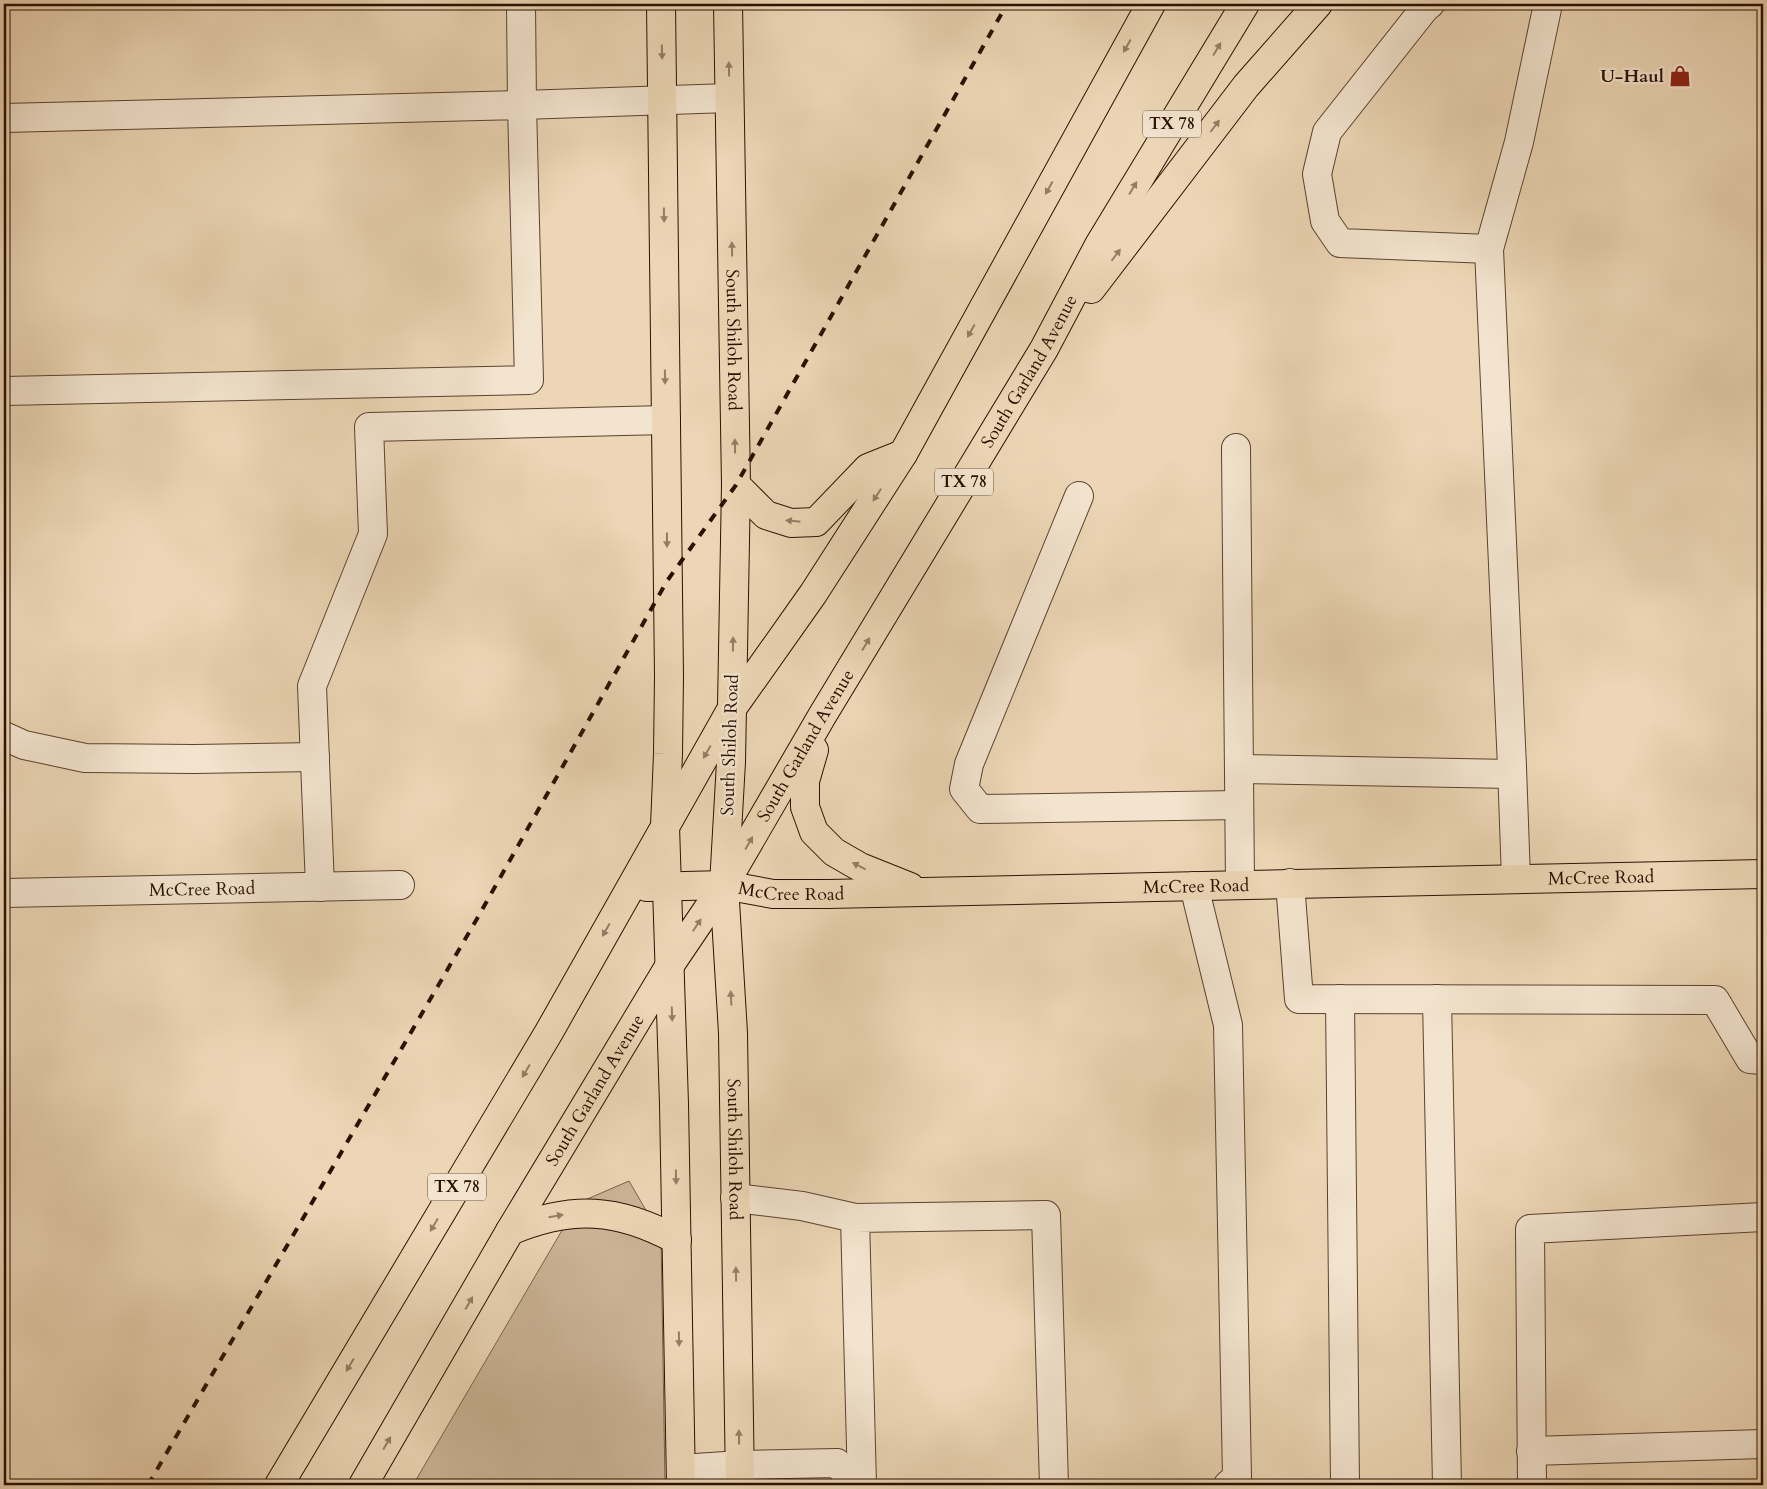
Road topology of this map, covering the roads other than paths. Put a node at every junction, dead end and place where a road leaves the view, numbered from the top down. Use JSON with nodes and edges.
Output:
{"nodes":[{"id":1,"x":521,"y":4,"type":"edge"},
{"id":2,"x":661,"y":4,"type":"edge"},
{"id":3,"x":728,"y":4,"type":"edge"},
{"id":4,"x":1152,"y":4,"type":"edge"},
{"id":5,"x":1245,"y":4,"type":"edge"},
{"id":6,"x":1318,"y":4,"type":"edge"},
{"id":7,"x":1430,"y":4,"type":"edge"},
{"id":8,"x":1548,"y":4,"type":"edge"},
{"id":9,"x":729,"y":98,"type":"junction"},
{"id":10,"x":663,"y":100,"type":"junction"},
{"id":11,"x":522,"y":105,"type":"junction"},
{"id":12,"x":4,"y":118,"type":"edge"},
{"id":13,"x":1490,"y":249,"type":"junction"},
{"id":14,"x":1044,"y":350,"type":"junction"},
{"id":15,"x":529,"y":380,"type":"junction"},
{"id":16,"x":4,"y":391,"type":"edge"},
{"id":17,"x":666,"y":420,"type":"junction"},
{"id":18,"x":533,"y":423,"type":"junction"},
{"id":19,"x":1236,"y":448,"type":"dead end"},
{"id":20,"x":903,"y":454,"type":"junction"},
{"id":21,"x":736,"y":485,"type":"junction"},
{"id":22,"x":1079,"y":496,"type":"dead end"},
{"id":23,"x":731,"y":710,"type":"junction"},
{"id":24,"x":822,"y":716,"type":"junction"},
{"id":25,"x":4,"y":736,"type":"edge"},
{"id":26,"x":315,"y":757,"type":"junction"},
{"id":27,"x":1239,"y":769,"type":"junction"},
{"id":28,"x":1512,"y":774,"type":"junction"},
{"id":29,"x":1239,"y":805,"type":"junction"},
{"id":30,"x":665,"y":826,"type":"junction"},
{"id":31,"x":1763,"y":874,"type":"edge"},
{"id":32,"x":1516,"y":879,"type":"junction"},
{"id":33,"x":1290,"y":883,"type":"junction"},
{"id":34,"x":1240,"y":884,"type":"junction"},
{"id":35,"x":400,"y":885,"type":"dead end"},
{"id":36,"x":724,"y":885,"type":"junction"},
{"id":37,"x":666,"y":886,"type":"junction"},
{"id":38,"x":1194,"y":886,"type":"junction"},
{"id":39,"x":320,"y":887,"type":"junction"},
{"id":40,"x":630,"y":887,"type":"junction"},
{"id":41,"x":920,"y":892,"type":"junction"},
{"id":42,"x":4,"y":893,"type":"edge"},
{"id":43,"x":670,"y":965,"type":"junction"},
{"id":44,"x":1340,"y":999,"type":"junction"},
{"id":45,"x":1437,"y":999,"type":"junction"},
{"id":46,"x":1763,"y":1060,"type":"edge"},
{"id":47,"x":735,"y":1198,"type":"junction"},
{"id":48,"x":1763,"y":1217,"type":"edge"},
{"id":49,"x":855,"y":1218,"type":"junction"},
{"id":50,"x":510,"y":1231,"type":"junction"},
{"id":51,"x":677,"y":1240,"type":"junction"},
{"id":52,"x":1763,"y":1444,"type":"edge"},
{"id":53,"x":1531,"y":1451,"type":"junction"},
{"id":54,"x":740,"y":1475,"type":"edge"},
{"id":55,"x":681,"y":1477,"type":"edge"},
{"id":56,"x":279,"y":1485,"type":"edge"},
{"id":57,"x":363,"y":1485,"type":"edge"},
{"id":58,"x":856,"y":1485,"type":"edge"},
{"id":59,"x":862,"y":1485,"type":"edge"},
{"id":60,"x":1054,"y":1485,"type":"edge"},
{"id":61,"x":1228,"y":1485,"type":"edge"},
{"id":62,"x":1345,"y":1485,"type":"edge"},
{"id":63,"x":1447,"y":1485,"type":"edge"},
{"id":64,"x":1532,"y":1485,"type":"edge"}],
"edges":[{"from":1,"to":11,"type":"street"},
{"from":2,"to":10,"type":"main road","one_way":true},
{"from":9,"to":3,"type":"main road","name":"South Shiloh Road","one_way":true},
{"from":4,"to":20,"type":"main road","number":"TX 78","one_way":true},
{"from":14,"to":5,"type":"main road","name":"South Garland Avenue","number":"TX 78","one_way":true},
{"from":14,"to":6,"type":"main road","one_way":true},
{"from":7,"to":13,"type":"street"},
{"from":8,"to":13,"type":"street"},
{"from":9,"to":10,"type":"street"},
{"from":21,"to":9,"type":"main road","name":"South Shiloh Road","one_way":true},
{"from":10,"to":11,"type":"street"},
{"from":10,"to":17,"type":"main road","one_way":true},
{"from":11,"to":12,"type":"street"},
{"from":11,"to":15,"type":"street"},
{"from":13,"to":28,"type":"street"},
{"from":24,"to":14,"type":"main road","name":"South Garland Avenue","number":"TX 78","one_way":true},
{"from":15,"to":16,"type":"street"},
{"from":15,"to":18,"type":"street"},
{"from":17,"to":18,"type":"street"},
{"from":17,"to":30,"type":"main road","one_way":true},
{"from":18,"to":26,"type":"street"},
{"from":19,"to":27,"type":"street"},
{"from":20,"to":21,"type":"main road","one_way":true},
{"from":20,"to":23,"type":"main road","number":"TX 78","one_way":true},
{"from":23,"to":21,"type":"main road","name":"South Shiloh Road","one_way":true},
{"from":22,"to":29,"type":"street"},
{"from":23,"to":30,"type":"main road","number":"TX 78","one_way":true},
{"from":23,"to":36,"type":"main road","name":"South Shiloh Road"},
{"from":36,"to":24,"type":"main road","name":"South Garland Avenue","number":"TX 78","one_way":true},
{"from":41,"to":24,"type":"main road","one_way":true},
{"from":25,"to":26,"type":"street"},
{"from":26,"to":39,"type":"street"},
{"from":27,"to":28,"type":"street"},
{"from":27,"to":29,"type":"street"},
{"from":28,"to":32,"type":"street"},
{"from":29,"to":34,"type":"street"},
{"from":30,"to":37,"type":"main road"},
{"from":30,"to":40,"type":"main road","number":"TX 78"},
{"from":31,"to":32,"type":"main road","name":"McCree Road"},
{"from":32,"to":33,"type":"main road","name":"McCree Road"},
{"from":33,"to":34,"type":"main road","name":"McCree Road"},
{"from":33,"to":44,"type":"street"},
{"from":34,"to":38,"type":"main road","name":"McCree Road"},
{"from":35,"to":39,"type":"street","name":"McCree Road"},
{"from":36,"to":37,"type":"main road","name":"McCree Road"},
{"from":36,"to":41,"type":"main road","name":"McCree Road"},
{"from":43,"to":36,"type":"main road","name":"South Garland Avenue","number":"TX 78","one_way":true},
{"from":47,"to":36,"type":"main road","name":"South Shiloh Road","one_way":true},
{"from":37,"to":40,"type":"main road","name":"McCree Road"},
{"from":37,"to":43,"type":"main road"},
{"from":38,"to":41,"type":"main road","name":"McCree Road"},
{"from":38,"to":61,"type":"street"},
{"from":39,"to":42,"type":"street","name":"McCree Road"},
{"from":40,"to":56,"type":"main road","number":"TX 78","one_way":true},
{"from":43,"to":50,"type":"main road","name":"South Garland Avenue","number":"TX 78"},
{"from":43,"to":51,"type":"main road","one_way":true},
{"from":44,"to":45,"type":"street"},
{"from":44,"to":62,"type":"street"},
{"from":45,"to":46,"type":"street"},
{"from":45,"to":63,"type":"street"},
{"from":47,"to":49,"type":"street"},
{"from":54,"to":47,"type":"main road","name":"South Shiloh Road","one_way":true},
{"from":48,"to":53,"type":"street"},
{"from":49,"to":59,"type":"street"},
{"from":49,"to":60,"type":"street"},
{"from":50,"to":51,"type":"main road","one_way":true},
{"from":57,"to":50,"type":"main road","name":"South Garland Avenue","number":"TX 78","one_way":true},
{"from":51,"to":55,"type":"main road","one_way":true},
{"from":52,"to":53,"type":"street"},
{"from":53,"to":64,"type":"street"},
{"from":54,"to":55,"type":"street"},
{"from":54,"to":58,"type":"street"}]}
